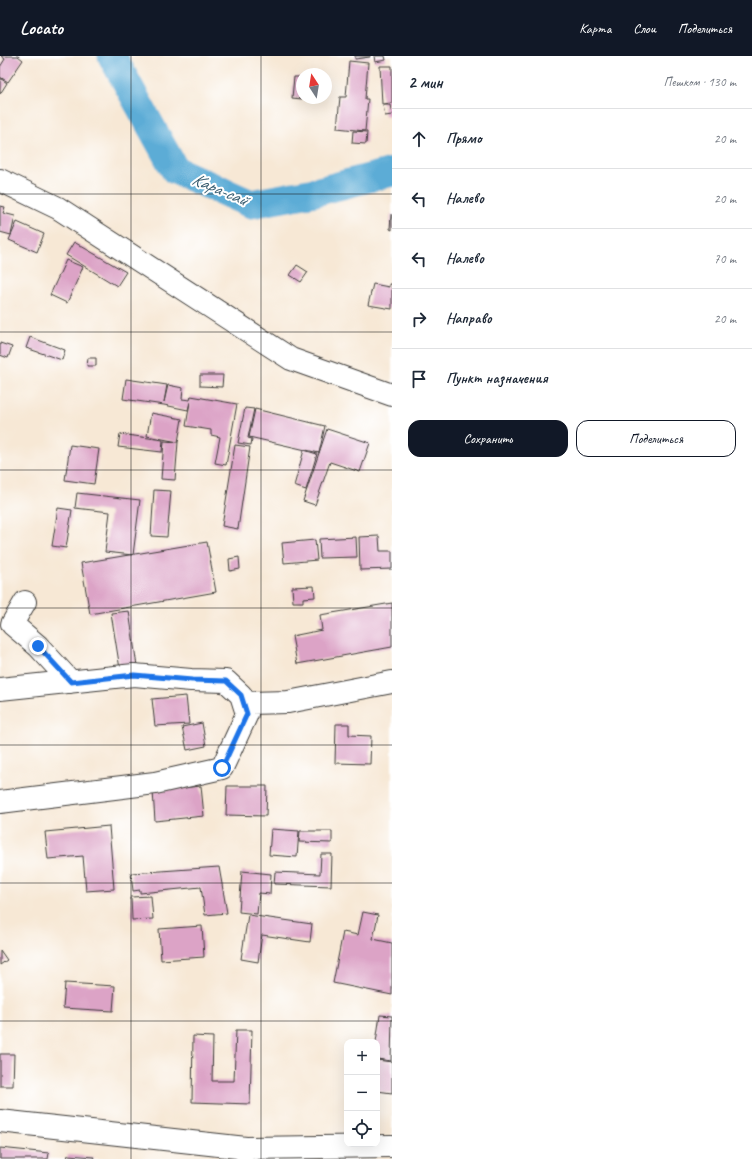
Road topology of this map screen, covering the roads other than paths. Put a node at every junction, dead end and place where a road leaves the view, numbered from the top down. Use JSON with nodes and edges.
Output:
{"nodes":[{"id":1,"x":0,"y":180,"type":"edge"},
{"id":2,"x":392,"y":395,"type":"edge"},
{"id":3,"x":25,"y":602,"type":"dead end"},
{"id":4,"x":71,"y":682,"type":"junction"},
{"id":5,"x":392,"y":682,"type":"edge"},
{"id":6,"x":0,"y":689,"type":"edge"},
{"id":7,"x":244,"y":703,"type":"junction"},
{"id":8,"x":0,"y":802,"type":"edge"},
{"id":9,"x":0,"y":1121,"type":"edge"},
{"id":10,"x":392,"y":1146,"type":"edge"},
{"id":11,"x":246,"y":1153,"type":"edge"}],
"edges":[{"from":1,"to":2,"type":"street"},
{"from":3,"to":4,"type":"street"},
{"from":4,"to":6,"type":"street"},
{"from":4,"to":7,"type":"street"},
{"from":5,"to":7,"type":"street"},
{"from":7,"to":8,"type":"street"},
{"from":9,"to":11,"type":"street"},
{"from":10,"to":11,"type":"street"}]}
